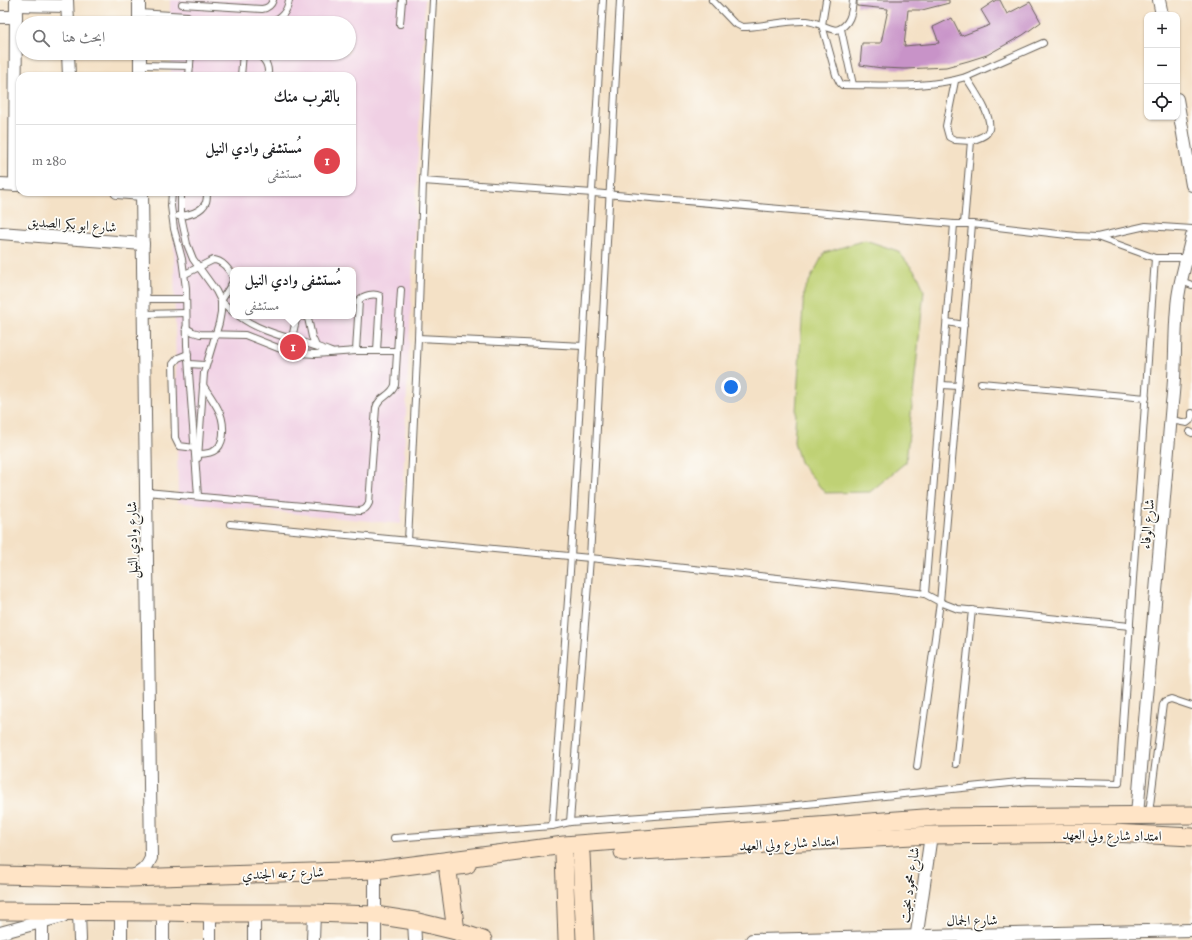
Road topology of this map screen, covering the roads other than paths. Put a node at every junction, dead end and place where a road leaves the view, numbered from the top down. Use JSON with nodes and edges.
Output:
{"nodes":[{"id":1,"x":139,"y":0,"type":"edge"},
{"id":2,"x":207,"y":0,"type":"edge"},
{"id":3,"x":273,"y":0,"type":"edge"},
{"id":4,"x":289,"y":0,"type":"edge"},
{"id":5,"x":402,"y":0,"type":"edge"},
{"id":6,"x":433,"y":0,"type":"edge"},
{"id":7,"x":603,"y":0,"type":"edge"},
{"id":8,"x":620,"y":0,"type":"edge"},
{"id":9,"x":712,"y":0,"type":"edge"},
{"id":10,"x":826,"y":0,"type":"edge"},
{"id":11,"x":853,"y":0,"type":"edge"},
{"id":12,"x":1159,"y":0,"type":"edge"},
{"id":13,"x":182,"y":2,"type":"edge"},
{"id":14,"x":67,"y":3,"type":"edge"},
{"id":15,"x":211,"y":6,"type":"junction"},
{"id":16,"x":16,"y":7,"type":"edge"},
{"id":17,"x":1161,"y":12,"type":"edge"},
{"id":18,"x":68,"y":16,"type":"edge"},
{"id":19,"x":140,"y":16,"type":"edge"},
{"id":20,"x":187,"y":16,"type":"edge"},
{"id":21,"x":282,"y":16,"type":"edge"},
{"id":22,"x":0,"y":17,"type":"edge"},
{"id":23,"x":400,"y":24,"type":"dead end"},
{"id":24,"x":822,"y":25,"type":"junction"},
{"id":25,"x":841,"y":29,"type":"junction"},
{"id":26,"x":1043,"y":43,"type":"dead end"},
{"id":27,"x":17,"y":60,"type":"edge"},
{"id":28,"x":68,"y":60,"type":"edge"},
{"id":29,"x":190,"y":60,"type":"edge"},
{"id":30,"x":242,"y":60,"type":"edge"},
{"id":31,"x":264,"y":60,"type":"edge"},
{"id":32,"x":140,"y":65,"type":"edge"},
{"id":33,"x":190,"y":66,"type":"junction"},
{"id":34,"x":18,"y":72,"type":"edge"},
{"id":35,"x":69,"y":72,"type":"edge"},
{"id":36,"x":189,"y":72,"type":"edge"},
{"id":37,"x":241,"y":72,"type":"edge"},
{"id":38,"x":269,"y":72,"type":"edge"},
{"id":39,"x":966,"y":77,"type":"junction"},
{"id":40,"x":954,"y":80,"type":"junction"},
{"id":41,"x":853,"y":85,"type":"junction"},
{"id":42,"x":1180,"y":116,"type":"edge"},
{"id":43,"x":971,"y":141,"type":"junction"},
{"id":44,"x":423,"y":181,"type":"junction"},
{"id":45,"x":0,"y":184,"type":"edge"},
{"id":46,"x":16,"y":185,"type":"edge"},
{"id":47,"x":1192,"y":185,"type":"edge"},
{"id":48,"x":593,"y":193,"type":"junction"},
{"id":49,"x":610,"y":194,"type":"junction"},
{"id":50,"x":142,"y":196,"type":"edge"},
{"id":51,"x":172,"y":196,"type":"edge"},
{"id":52,"x":181,"y":196,"type":"edge"},
{"id":53,"x":207,"y":196,"type":"edge"},
{"id":54,"x":181,"y":216,"type":"junction"},
{"id":55,"x":172,"y":217,"type":"junction"},
{"id":56,"x":954,"y":224,"type":"junction"},
{"id":57,"x":964,"y":224,"type":"junction"},
{"id":58,"x":972,"y":224,"type":"junction"},
{"id":59,"x":1192,"y":228,"type":"edge"},
{"id":60,"x":0,"y":233,"type":"edge"},
{"id":61,"x":1192,"y":236,"type":"edge"},
{"id":62,"x":1097,"y":237,"type":"junction"},
{"id":63,"x":143,"y":244,"type":"junction"},
{"id":64,"x":1155,"y":258,"type":"junction"},
{"id":65,"x":1187,"y":258,"type":"junction"},
{"id":66,"x":199,"y":267,"type":"junction"},
{"id":67,"x":230,"y":273,"type":"edge"},
{"id":68,"x":185,"y":274,"type":"junction"},
{"id":69,"x":1187,"y":283,"type":"edge"},
{"id":70,"x":230,"y":287,"type":"edge"},
{"id":71,"x":401,"y":290,"type":"dead end"},
{"id":72,"x":144,"y":299,"type":"junction"},
{"id":73,"x":186,"y":299,"type":"junction"},
{"id":74,"x":221,"y":302,"type":"junction"},
{"id":75,"x":230,"y":310,"type":"edge"},
{"id":76,"x":144,"y":314,"type":"junction"},
{"id":77,"x":186,"y":314,"type":"junction"},
{"id":78,"x":244,"y":319,"type":"edge"},
{"id":79,"x":297,"y":319,"type":"edge"},
{"id":80,"x":308,"y":319,"type":"edge"},
{"id":81,"x":947,"y":322,"type":"junction"},
{"id":82,"x":964,"y":325,"type":"junction"},
{"id":83,"x":186,"y":328,"type":"junction"},
{"id":84,"x":216,"y":334,"type":"junction"},
{"id":85,"x":418,"y":338,"type":"junction"},
{"id":86,"x":292,"y":340,"type":"junction"},
{"id":87,"x":316,"y":346,"type":"junction"},
{"id":88,"x":583,"y":346,"type":"junction"},
{"id":89,"x":289,"y":351,"type":"junction"},
{"id":90,"x":356,"y":351,"type":"junction"},
{"id":91,"x":377,"y":351,"type":"junction"},
{"id":92,"x":397,"y":351,"type":"junction"},
{"id":93,"x":332,"y":352,"type":"junction"},
{"id":94,"x":188,"y":354,"type":"junction"},
{"id":95,"x":189,"y":364,"type":"junction"},
{"id":96,"x":205,"y":365,"type":"junction"},
{"id":97,"x":980,"y":383,"type":"dead end"},
{"id":98,"x":203,"y":385,"type":"junction"},
{"id":99,"x":942,"y":385,"type":"junction"},
{"id":100,"x":958,"y":386,"type":"junction"},
{"id":101,"x":1146,"y":398,"type":"junction"},
{"id":102,"x":1192,"y":413,"type":"edge"},
{"id":103,"x":1171,"y":420,"type":"junction"},
{"id":104,"x":194,"y":448,"type":"junction"},
{"id":105,"x":199,"y":454,"type":"junction"},
{"id":106,"x":197,"y":466,"type":"junction"},
{"id":107,"x":146,"y":492,"type":"junction"},
{"id":108,"x":198,"y":496,"type":"junction"},
{"id":109,"x":230,"y":524,"type":"dead end"},
{"id":110,"x":408,"y":541,"type":"junction"},
{"id":111,"x":571,"y":557,"type":"junction"},
{"id":112,"x":590,"y":558,"type":"junction"},
{"id":113,"x":925,"y":594,"type":"junction"},
{"id":114,"x":940,"y":602,"type":"junction"},
{"id":115,"x":972,"y":610,"type":"junction"},
{"id":116,"x":1130,"y":626,"type":"junction"},
{"id":117,"x":1192,"y":706,"type":"edge"},
{"id":118,"x":956,"y":764,"type":"dead end"},
{"id":119,"x":918,"y":767,"type":"dead end"},
{"id":120,"x":1113,"y":815,"type":"junction"},
{"id":121,"x":1143,"y":815,"type":"junction"},
{"id":122,"x":1192,"y":815,"type":"edge"},
{"id":123,"x":570,"y":822,"type":"junction"},
{"id":124,"x":552,"y":826,"type":"junction"},
{"id":125,"x":1112,"y":833,"type":"junction"},
{"id":126,"x":931,"y":835,"type":"junction"},
{"id":127,"x":1192,"y":837,"type":"edge"},
{"id":128,"x":394,"y":838,"type":"dead end"},
{"id":129,"x":564,"y":850,"type":"junction"},
{"id":130,"x":581,"y":854,"type":"junction"},
{"id":131,"x":448,"y":864,"type":"junction"},
{"id":132,"x":375,"y":870,"type":"junction"},
{"id":133,"x":0,"y":875,"type":"edge"},
{"id":134,"x":130,"y":878,"type":"junction"},
{"id":135,"x":0,"y":911,"type":"edge"},
{"id":136,"x":78,"y":912,"type":"junction"},
{"id":137,"x":120,"y":912,"type":"junction"},
{"id":138,"x":163,"y":912,"type":"junction"},
{"id":139,"x":210,"y":913,"type":"junction"},
{"id":140,"x":254,"y":913,"type":"junction"},
{"id":141,"x":314,"y":913,"type":"junction"},
{"id":142,"x":375,"y":915,"type":"junction"},
{"id":143,"x":414,"y":921,"type":"junction"},
{"id":144,"x":42,"y":922,"type":"junction"},
{"id":145,"x":1192,"y":930,"type":"edge"},
{"id":146,"x":0,"y":933,"type":"edge"},
{"id":147,"x":456,"y":935,"type":"edge"},
{"id":148,"x":1092,"y":936,"type":"edge"},
{"id":149,"x":1161,"y":936,"type":"edge"},
{"id":150,"x":1024,"y":937,"type":"edge"},
{"id":151,"x":916,"y":938,"type":"edge"},
{"id":152,"x":42,"y":940,"type":"edge"},
{"id":153,"x":80,"y":940,"type":"edge"},
{"id":154,"x":121,"y":940,"type":"edge"},
{"id":155,"x":163,"y":940,"type":"edge"},
{"id":156,"x":210,"y":940,"type":"edge"},
{"id":157,"x":254,"y":940,"type":"edge"},
{"id":158,"x":313,"y":940,"type":"edge"},
{"id":159,"x":375,"y":940,"type":"edge"},
{"id":160,"x":415,"y":940,"type":"edge"},
{"id":161,"x":482,"y":940,"type":"edge"},
{"id":162,"x":566,"y":940,"type":"edge"},
{"id":163,"x":585,"y":940,"type":"edge"},
{"id":164,"x":752,"y":940,"type":"edge"}],
"edges":[{"from":1,"to":19,"type":"street"},
{"from":2,"to":15,"type":"lane"},
{"from":3,"to":15,"type":"lane"},
{"from":4,"to":21,"type":"lane"},
{"from":5,"to":23,"type":"lane"},
{"from":6,"to":44,"type":"lane"},
{"from":7,"to":48,"type":"lane"},
{"from":8,"to":49,"type":"lane"},
{"from":9,"to":24,"type":"lane"},
{"from":10,"to":24,"type":"lane"},
{"from":11,"to":25,"type":"lane"},
{"from":12,"to":17,"type":"street"},
{"from":13,"to":15,"type":"lane"},
{"from":13,"to":20,"type":"lane"},
{"from":14,"to":16,"type":"street"},
{"from":14,"to":18,"type":"street"},
{"from":16,"to":22,"type":"street"},
{"from":24,"to":25,"type":"lane"},
{"from":24,"to":41,"type":"lane"},
{"from":25,"to":41,"type":"lane"},
{"from":26,"to":39,"type":"lane"},
{"from":27,"to":34,"type":"street"},
{"from":28,"to":35,"type":"street"},
{"from":29,"to":33,"type":"lane"},
{"from":30,"to":37,"type":"lane"},
{"from":31,"to":38,"type":"lane"},
{"from":32,"to":33,"type":"lane"},
{"from":33,"to":36,"type":"lane"},
{"from":39,"to":40,"type":"lane"},
{"from":39,"to":43,"type":"lane"},
{"from":40,"to":41,"type":"lane"},
{"from":40,"to":43,"type":"lane"},
{"from":42,"to":47,"type":"street"},
{"from":43,"to":57,"type":"lane"},
{"from":44,"to":48,"type":"lane"},
{"from":44,"to":85,"type":"lane"},
{"from":45,"to":46,"type":"street"},
{"from":48,"to":49,"type":"lane"},
{"from":48,"to":88,"type":"lane"},
{"from":49,"to":56,"type":"lane"},
{"from":49,"to":112,"type":"lane"},
{"from":50,"to":63,"type":"street","name":"شارع وادي النيل"},
{"from":51,"to":55,"type":"lane"},
{"from":52,"to":54,"type":"lane"},
{"from":53,"to":54,"type":"lane"},
{"from":54,"to":55,"type":"lane"},
{"from":54,"to":66,"type":"lane"},
{"from":55,"to":68,"type":"lane"},
{"from":56,"to":57,"type":"lane"},
{"from":56,"to":81,"type":"lane"},
{"from":57,"to":58,"type":"lane"},
{"from":58,"to":62,"type":"lane"},
{"from":58,"to":82,"type":"lane"},
{"from":59,"to":62,"type":"lane"},
{"from":60,"to":63,"type":"street","name":"شارع ابو بكر الصديق"},
{"from":61,"to":65,"type":"street","name":"شارع الوفاء"},
{"from":62,"to":64,"type":"lane"},
{"from":63,"to":72,"type":"street","name":"شارع وادي النيل"},
{"from":64,"to":65,"type":"lane"},
{"from":64,"to":101,"type":"lane"},
{"from":65,"to":69,"type":"street","name":"شارع الوفاء"},
{"from":66,"to":67,"type":"lane"},
{"from":66,"to":68,"type":"lane"},
{"from":66,"to":74,"type":"lane"},
{"from":68,"to":73,"type":"lane"},
{"from":69,"to":103,"type":"street","name":"شارع الوفاء"},
{"from":70,"to":74,"type":"lane"},
{"from":71,"to":92,"type":"lane"},
{"from":72,"to":73,"type":"lane"},
{"from":72,"to":76,"type":"street","name":"شارع وادي النيل"},
{"from":73,"to":77,"type":"lane"},
{"from":74,"to":75,"type":"lane"},
{"from":74,"to":84,"type":"lane"},
{"from":76,"to":77,"type":"lane"},
{"from":76,"to":107,"type":"street","name":"شارع وادي النيل"},
{"from":77,"to":83,"type":"lane"},
{"from":78,"to":86,"type":"lane"},
{"from":79,"to":86,"type":"lane"},
{"from":80,"to":87,"type":"lane"},
{"from":81,"to":82,"type":"lane"},
{"from":81,"to":99,"type":"lane"},
{"from":82,"to":100,"type":"lane"},
{"from":83,"to":84,"type":"lane"},
{"from":83,"to":94,"type":"lane"},
{"from":84,"to":89,"type":"lane"},
{"from":84,"to":96,"type":"lane"},
{"from":85,"to":88,"type":"lane"},
{"from":85,"to":110,"type":"lane"},
{"from":86,"to":87,"type":"lane"},
{"from":86,"to":89,"type":"lane"},
{"from":87,"to":93,"type":"lane"},
{"from":88,"to":111,"type":"lane"},
{"from":89,"to":93,"type":"lane"},
{"from":90,"to":91,"type":"lane"},
{"from":90,"to":91,"type":"lane"},
{"from":90,"to":93,"type":"lane"},
{"from":91,"to":92,"type":"lane"},
{"from":92,"to":108,"type":"lane"},
{"from":94,"to":95,"type":"lane"},
{"from":94,"to":104,"type":"lane"},
{"from":95,"to":96,"type":"lane"},
{"from":95,"to":104,"type":"lane"},
{"from":96,"to":98,"type":"lane"},
{"from":97,"to":101,"type":"lane"},
{"from":98,"to":105,"type":"lane"},
{"from":98,"to":105,"type":"lane"},
{"from":99,"to":100,"type":"lane"},
{"from":99,"to":113,"type":"lane"},
{"from":100,"to":114,"type":"lane"},
{"from":101,"to":116,"type":"lane"},
{"from":102,"to":103,"type":"lane"},
{"from":103,"to":121,"type":"street","name":"شارع الوفاء"},
{"from":104,"to":106,"type":"lane"},
{"from":105,"to":106,"type":"lane"},
{"from":106,"to":108,"type":"lane"},
{"from":107,"to":108,"type":"lane"},
{"from":107,"to":134,"type":"street","name":"شارع وادي النيل"},
{"from":109,"to":110,"type":"lane"},
{"from":110,"to":111,"type":"lane"},
{"from":111,"to":112,"type":"lane"},
{"from":111,"to":124,"type":"lane"},
{"from":112,"to":113,"type":"lane"},
{"from":112,"to":123,"type":"lane"},
{"from":113,"to":114,"type":"lane"},
{"from":114,"to":115,"type":"lane"},
{"from":114,"to":119,"type":"lane"},
{"from":115,"to":116,"type":"lane"},
{"from":115,"to":118,"type":"lane"},
{"from":116,"to":123,"type":"lane"},
{"from":117,"to":121,"type":"lane"},
{"from":120,"to":121,"type":"main road","name":"امتداد شارع ولي العهد"},
{"from":120,"to":125,"type":"main road"},
{"from":120,"to":129,"type":"main road","name":"امتداد شارع ولي العهد"},
{"from":121,"to":122,"type":"main road","name":"امتداد شارع ولي العهد"},
{"from":123,"to":124,"type":"lane"},
{"from":124,"to":128,"type":"lane"},
{"from":125,"to":126,"type":"main road","name":"امتداد شارع ولي العهد"},
{"from":125,"to":127,"type":"main road","name":"امتداد شارع ولي العهد"},
{"from":126,"to":130,"type":"main road","name":"امتداد شارع ولي العهد"},
{"from":126,"to":151,"type":"street","name":"شارع محمود بخيت"},
{"from":129,"to":130,"type":"main road","name":"امتداد شارع ولي العهد"},
{"from":129,"to":131,"type":"main road","name":"شارع ترعه الجندي"},
{"from":129,"to":162,"type":"main road"},
{"from":130,"to":163,"type":"main road"},
{"from":131,"to":132,"type":"main road","name":"شارع ترعه الجندي"},
{"from":131,"to":147,"type":"main road"},
{"from":132,"to":134,"type":"main road","name":"شارع ترعه الجندي"},
{"from":132,"to":142,"type":"street"},
{"from":133,"to":134,"type":"main road","name":"شارع ترعه الجندي"},
{"from":135,"to":136,"type":"main road"},
{"from":136,"to":137,"type":"main road"},
{"from":136,"to":144,"type":"street"},
{"from":136,"to":153,"type":"street"},
{"from":137,"to":138,"type":"main road"},
{"from":137,"to":154,"type":"street"},
{"from":138,"to":139,"type":"main road"},
{"from":138,"to":155,"type":"street"},
{"from":139,"to":140,"type":"main road"},
{"from":139,"to":156,"type":"street"},
{"from":140,"to":141,"type":"main road"},
{"from":140,"to":157,"type":"street"},
{"from":141,"to":142,"type":"main road"},
{"from":141,"to":158,"type":"street"},
{"from":142,"to":143,"type":"main road"},
{"from":142,"to":159,"type":"street"},
{"from":143,"to":147,"type":"main road"},
{"from":143,"to":160,"type":"street"},
{"from":144,"to":146,"type":"street"},
{"from":144,"to":152,"type":"street"},
{"from":145,"to":149,"type":"street","name":"شارع الجمال"},
{"from":147,"to":161,"type":"main road"},
{"from":148,"to":149,"type":"street","name":"شارع الجمال"},
{"from":148,"to":150,"type":"street","name":"شارع الجمال"},
{"from":150,"to":151,"type":"street","name":"شارع الجمال"},
{"from":151,"to":164,"type":"street","name":"شارع الجمال"}]}
